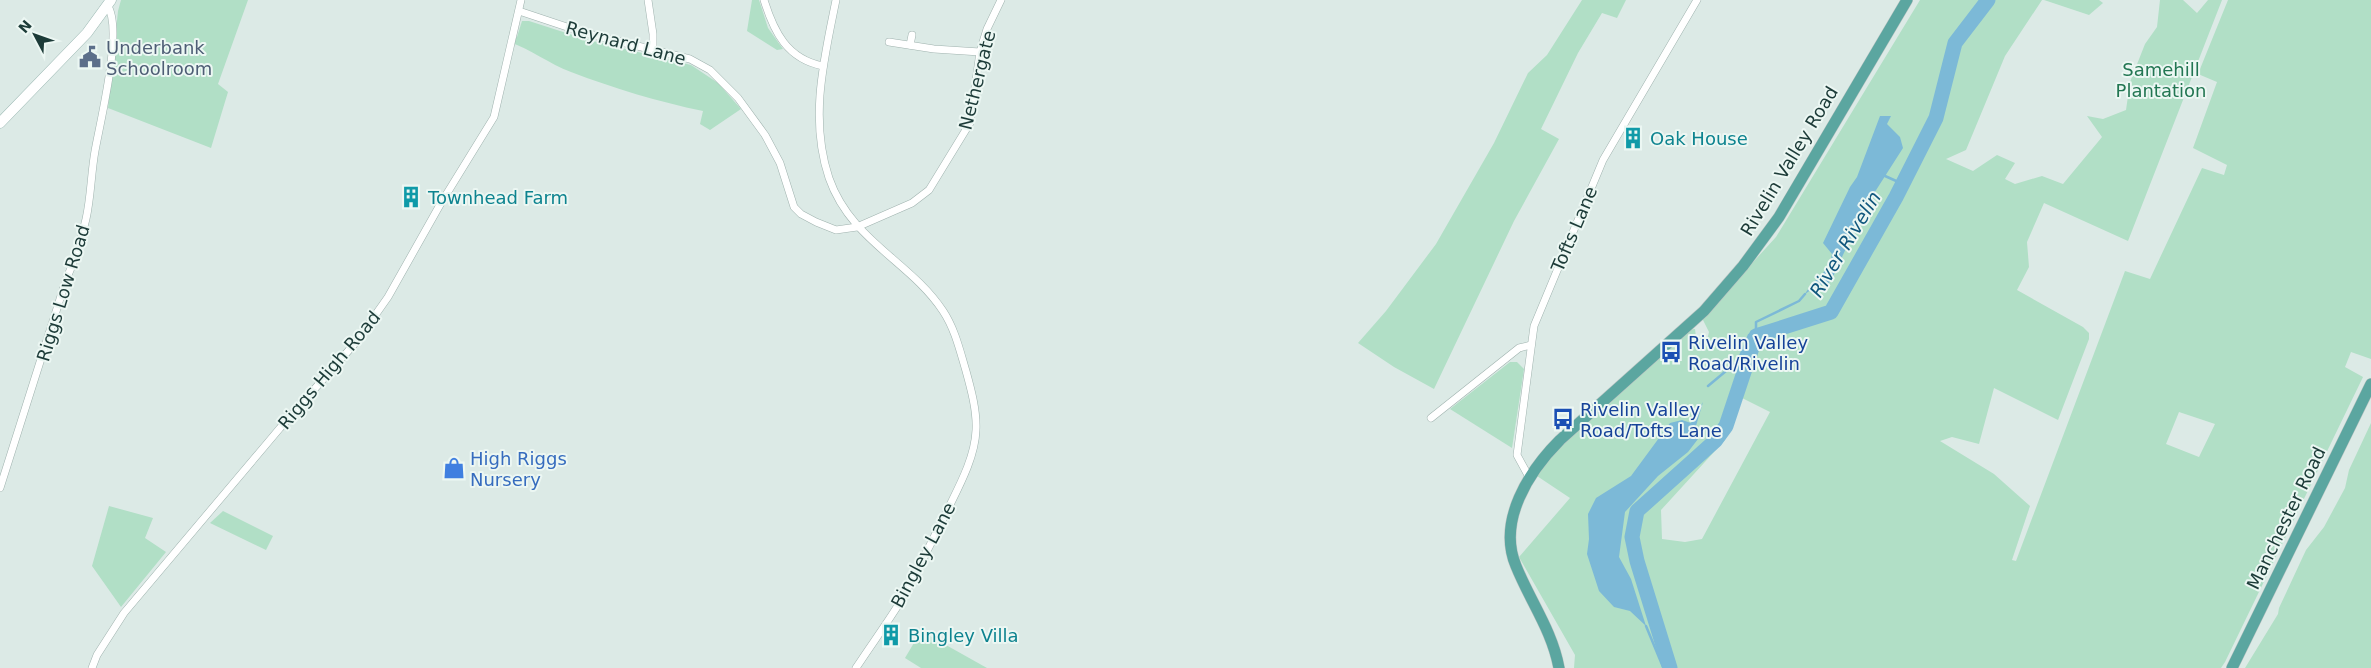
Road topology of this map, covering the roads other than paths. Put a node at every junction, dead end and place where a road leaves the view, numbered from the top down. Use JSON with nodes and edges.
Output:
{"nodes":[{"id":1,"x":521,"y":0,"type":"edge"},
{"id":2,"x":648,"y":0,"type":"edge"},
{"id":3,"x":764,"y":0,"type":"edge"},
{"id":4,"x":836,"y":0,"type":"edge"},
{"id":5,"x":1001,"y":0,"type":"edge"},
{"id":6,"x":1697,"y":0,"type":"edge"},
{"id":7,"x":1907,"y":0,"type":"edge"},
{"id":8,"x":109,"y":3,"type":"edge"},
{"id":9,"x":519,"y":11,"type":"junction"},
{"id":10,"x":912,"y":35,"type":"dead end"},
{"id":11,"x":890,"y":42,"type":"dead end"},
{"id":12,"x":910,"y":46,"type":"junction"},
{"id":13,"x":652,"y":49,"type":"junction"},
{"id":14,"x":980,"y":52,"type":"junction"},
{"id":15,"x":823,"y":66,"type":"junction"},
{"id":16,"x":0,"y":123,"type":"edge"},
{"id":17,"x":857,"y":227,"type":"junction"},
{"id":18,"x":1531,"y":345,"type":"junction"},
{"id":19,"x":2371,"y":384,"type":"edge"},
{"id":20,"x":1431,"y":418,"type":"dead end"},
{"id":21,"x":1529,"y":478,"type":"junction"},
{"id":22,"x":0,"y":488,"type":"edge"},
{"id":23,"x":92,"y":668,"type":"edge"},
{"id":24,"x":856,"y":668,"type":"edge"},
{"id":25,"x":1559,"y":668,"type":"edge"},
{"id":26,"x":2232,"y":668,"type":"edge"}],
"edges":[{"from":1,"to":9,"type":"street","name":"Riggs High Road"},
{"from":2,"to":13,"type":"street"},
{"from":3,"to":15,"type":"street"},
{"from":4,"to":15,"type":"street","name":"Bingley Lane"},
{"from":5,"to":14,"type":"street","name":"Nethergate"},
{"from":6,"to":18,"type":"street","name":"Tofts Lane"},
{"from":7,"to":21,"type":"main road","name":"Rivelin Valley Road"},
{"from":8,"to":16,"type":"main road"},
{"from":8,"to":22,"type":"street","name":"Riggs Low Road"},
{"from":9,"to":13,"type":"street","name":"Reynard Lane"},
{"from":9,"to":23,"type":"street","name":"Riggs High Road"},
{"from":10,"to":12,"type":"street"},
{"from":11,"to":12,"type":"street"},
{"from":12,"to":14,"type":"street"},
{"from":13,"to":17,"type":"street","name":"Reynard Lane"},
{"from":14,"to":17,"type":"street","name":"Nethergate"},
{"from":15,"to":17,"type":"street","name":"Bingley Lane"},
{"from":17,"to":24,"type":"street","name":"Bingley Lane"},
{"from":18,"to":20,"type":"street"},
{"from":18,"to":21,"type":"street","name":"Tofts Lane"},
{"from":19,"to":26,"type":"main road","name":"Manchester Road"},
{"from":21,"to":25,"type":"main road","name":"Rivelin Valley Road"}]}
